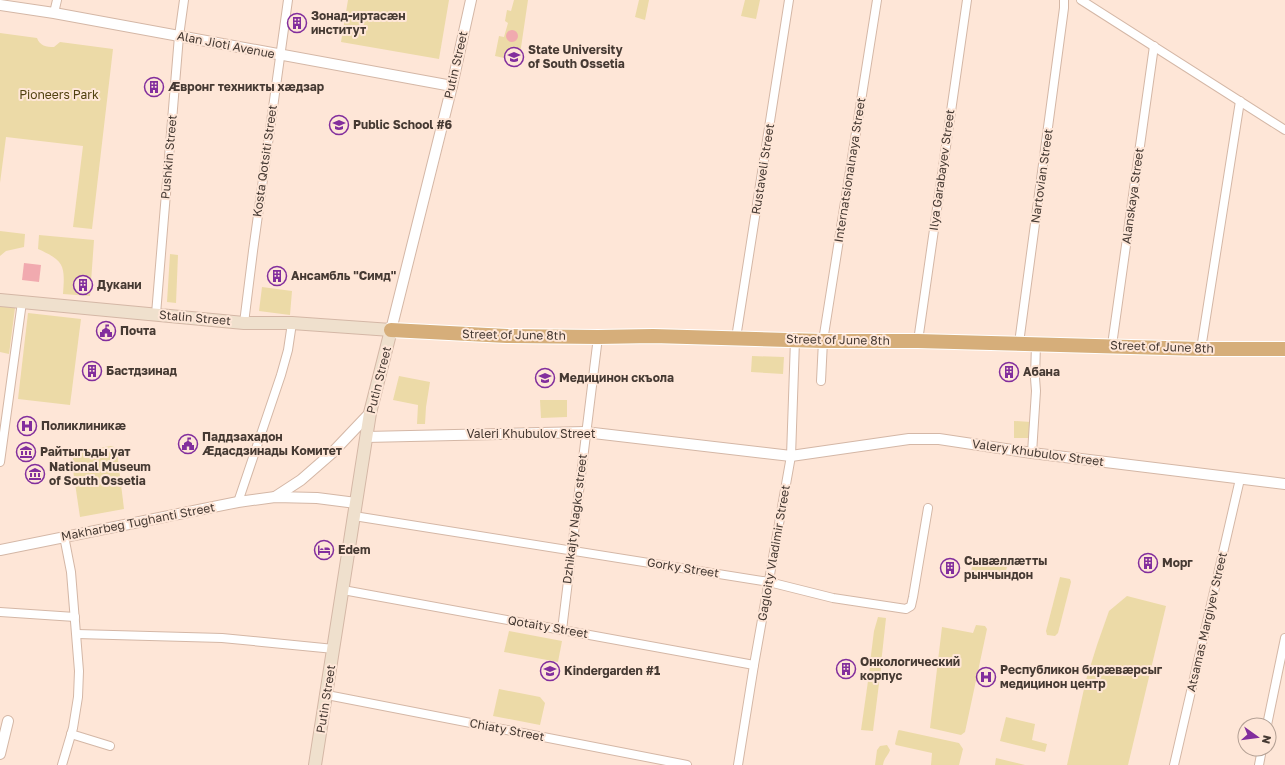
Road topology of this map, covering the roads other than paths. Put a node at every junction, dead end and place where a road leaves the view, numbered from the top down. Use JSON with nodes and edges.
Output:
{"nodes":[{"id":1,"x":57,"y":0,"type":"edge"},
{"id":2,"x":184,"y":0,"type":"edge"},
{"id":3,"x":288,"y":0,"type":"edge"},
{"id":4,"x":471,"y":0,"type":"edge"},
{"id":5,"x":789,"y":0,"type":"edge"},
{"id":6,"x":877,"y":0,"type":"edge"},
{"id":7,"x":967,"y":0,"type":"edge"},
{"id":8,"x":1060,"y":0,"type":"edge"},
{"id":9,"x":1081,"y":0,"type":"edge"},
{"id":10,"x":1064,"y":4,"type":"edge"},
{"id":11,"x":0,"y":5,"type":"edge"},
{"id":12,"x":54,"y":13,"type":"junction"},
{"id":13,"x":179,"y":36,"type":"junction"},
{"id":14,"x":1154,"y":46,"type":"junction"},
{"id":15,"x":279,"y":54,"type":"junction"},
{"id":16,"x":452,"y":86,"type":"junction"},
{"id":17,"x":1240,"y":101,"type":"junction"},
{"id":18,"x":1285,"y":130,"type":"edge"},
{"id":19,"x":0,"y":300,"type":"edge"},
{"id":20,"x":22,"y":302,"type":"junction"},
{"id":21,"x":156,"y":314,"type":"junction"},
{"id":22,"x":244,"y":323,"type":"junction"},
{"id":23,"x":292,"y":323,"type":"junction"},
{"id":24,"x":391,"y":330,"type":"junction"},
{"id":25,"x":598,"y":337,"type":"junction"},
{"id":26,"x":736,"y":338,"type":"junction"},
{"id":27,"x":795,"y":340,"type":"junction"},
{"id":28,"x":823,"y":341,"type":"junction"},
{"id":29,"x":918,"y":341,"type":"junction"},
{"id":30,"x":1019,"y":343,"type":"junction"},
{"id":31,"x":1036,"y":344,"type":"junction"},
{"id":32,"x":1112,"y":345,"type":"junction"},
{"id":33,"x":1201,"y":348,"type":"junction"},
{"id":34,"x":1285,"y":349,"type":"edge"},
{"id":35,"x":821,"y":381,"type":"dead end"},
{"id":36,"x":370,"y":413,"type":"junction"},
{"id":37,"x":586,"y":432,"type":"junction"},
{"id":38,"x":366,"y":437,"type":"junction"},
{"id":39,"x":1032,"y":453,"type":"junction"},
{"id":40,"x":791,"y":456,"type":"junction"},
{"id":41,"x":0,"y":462,"type":"edge"},
{"id":42,"x":1240,"y":479,"type":"junction"},
{"id":43,"x":1285,"y":484,"type":"edge"},
{"id":44,"x":276,"y":497,"type":"junction"},
{"id":45,"x":238,"y":502,"type":"junction"},
{"id":46,"x":356,"y":503,"type":"junction"},
{"id":47,"x":928,"y":508,"type":"dead end"},
{"id":48,"x":354,"y":516,"type":"junction"},
{"id":49,"x":64,"y":536,"type":"junction"},
{"id":50,"x":0,"y":550,"type":"edge"},
{"id":51,"x":571,"y":550,"type":"junction"},
{"id":52,"x":769,"y":582,"type":"junction"},
{"id":53,"x":343,"y":590,"type":"junction"},
{"id":54,"x":0,"y":612,"type":"edge"},
{"id":55,"x":75,"y":617,"type":"junction"},
{"id":56,"x":562,"y":630,"type":"junction"},
{"id":57,"x":77,"y":634,"type":"junction"},
{"id":58,"x":1285,"y":638,"type":"edge"},
{"id":59,"x":334,"y":649,"type":"junction"},
{"id":60,"x":754,"y":665,"type":"junction"},
{"id":61,"x":326,"y":695,"type":"junction"},
{"id":62,"x":1269,"y":717,"type":"edge"},
{"id":63,"x":8,"y":721,"type":"dead end"},
{"id":64,"x":71,"y":734,"type":"junction"},
{"id":65,"x":110,"y":746,"type":"dead end"},
{"id":66,"x":0,"y":754,"type":"edge"},
{"id":67,"x":62,"y":765,"type":"edge"},
{"id":68,"x":316,"y":765,"type":"edge"},
{"id":69,"x":687,"y":765,"type":"edge"},
{"id":70,"x":738,"y":765,"type":"edge"},
{"id":71,"x":1174,"y":765,"type":"edge"}],
"edges":[{"from":1,"to":12,"type":"street"},
{"from":2,"to":13,"type":"street","name":"Pushkin Street"},
{"from":3,"to":15,"type":"street","name":"Kosta Qotsiti Street"},
{"from":4,"to":16,"type":"street","name":"Putin Street"},
{"from":5,"to":26,"type":"street","name":"Rustaveli Street"},
{"from":6,"to":28,"type":"street","name":"Internatsionalnaya Street"},
{"from":7,"to":29,"type":"street","name":"Ilya Garabayev Street"},
{"from":8,"to":10,"type":"street"},
{"from":9,"to":14,"type":"street"},
{"from":10,"to":30,"type":"street","name":"Nartovian Street"},
{"from":11,"to":12,"type":"street","name":"Alan Jioti Avenue"},
{"from":12,"to":13,"type":"street","name":"Alan Jioti Avenue"},
{"from":13,"to":15,"type":"street","name":"Alan Jioti Avenue"},
{"from":13,"to":21,"type":"street","name":"Pushkin Street"},
{"from":14,"to":17,"type":"street"},
{"from":14,"to":32,"type":"street","name":"Alanskaya Street"},
{"from":15,"to":16,"type":"street","name":"Alan Jioti Avenue"},
{"from":15,"to":22,"type":"street","name":"Kosta Qotsiti Street"},
{"from":16,"to":24,"type":"street","name":"Putin Street"},
{"from":17,"to":18,"type":"street"},
{"from":17,"to":33,"type":"street"},
{"from":19,"to":20,"type":"main road","name":"Stalin Street"},
{"from":20,"to":21,"type":"main road","name":"Stalin Street"},
{"from":20,"to":41,"type":"street"},
{"from":21,"to":22,"type":"main road","name":"Stalin Street"},
{"from":22,"to":23,"type":"main road","name":"Stalin Street"},
{"from":23,"to":24,"type":"main road","name":"Stalin Street"},
{"from":23,"to":45,"type":"street"},
{"from":24,"to":25,"type":"highway","name":"Street of June 8th"},
{"from":24,"to":36,"type":"main road","name":"Putin Street"},
{"from":25,"to":26,"type":"highway","name":"Street of June 8th"},
{"from":25,"to":37,"type":"street","name":"Dzhikajty Nagko street"},
{"from":26,"to":27,"type":"highway","name":"Street of June 8th"},
{"from":27,"to":28,"type":"highway","name":"Street of June 8th"},
{"from":27,"to":40,"type":"street","name":"Gagloity Vladimir Street"},
{"from":28,"to":29,"type":"highway","name":"Street of June 8th"},
{"from":28,"to":35,"type":"street","name":"Internatsionalnaya Street"},
{"from":29,"to":30,"type":"highway","name":"Street of June 8th"},
{"from":30,"to":31,"type":"highway","name":"Street of June 8th"},
{"from":31,"to":32,"type":"highway","name":"Street of June 8th"},
{"from":31,"to":39,"type":"street"},
{"from":32,"to":33,"type":"highway","name":"Street of June 8th"},
{"from":33,"to":34,"type":"highway","name":"Street of June 8th"},
{"from":36,"to":38,"type":"main road","name":"Putin Street"},
{"from":36,"to":44,"type":"street","name":"Makharbeg Tughanti Street"},
{"from":37,"to":38,"type":"street","name":"Valeri Khubulov Street"},
{"from":37,"to":40,"type":"street","name":"Valeri Khubulov Street"},
{"from":37,"to":51,"type":"street","name":"Dzhikajty Nagko street"},
{"from":38,"to":46,"type":"main road","name":"Putin Street"},
{"from":39,"to":40,"type":"street","name":"Valery Khubulov Street"},
{"from":39,"to":42,"type":"street","name":"Valery Khubulov Street"},
{"from":40,"to":52,"type":"street","name":"Gagloity Vladimir Street"},
{"from":42,"to":43,"type":"street","name":"Valery Khubulov Street"},
{"from":42,"to":71,"type":"street","name":"Atsamas Margiyev Street"},
{"from":44,"to":45,"type":"street","name":"Makharbeg Tughanti Street"},
{"from":44,"to":46,"type":"street","name":"Makharbeg Tughanti Street"},
{"from":45,"to":49,"type":"street","name":"Makharbeg Tughanti Street"},
{"from":46,"to":48,"type":"main road","name":"Putin Street"},
{"from":47,"to":52,"type":"street","name":"Gorky Street"},
{"from":48,"to":51,"type":"street","name":"Gorky Street"},
{"from":48,"to":53,"type":"main road","name":"Putin Street"},
{"from":49,"to":50,"type":"street","name":"Makharbeg Tughanti Street"},
{"from":49,"to":55,"type":"street"},
{"from":51,"to":52,"type":"street","name":"Gorky Street"},
{"from":51,"to":56,"type":"street","name":"Dzhikajty Nagko street"},
{"from":52,"to":60,"type":"street","name":"Gagloity Vladimir Street"},
{"from":53,"to":56,"type":"street","name":"Qotaity Street"},
{"from":53,"to":59,"type":"main road","name":"Putin Street"},
{"from":54,"to":55,"type":"street"},
{"from":55,"to":57,"type":"street"},
{"from":56,"to":60,"type":"street","name":"Qotaity Street"},
{"from":57,"to":59,"type":"street"},
{"from":57,"to":64,"type":"street"},
{"from":58,"to":62,"type":"street"},
{"from":59,"to":61,"type":"main road","name":"Putin Street"},
{"from":60,"to":70,"type":"street","name":"Gagloity Vladimir Street"},
{"from":61,"to":68,"type":"main road","name":"Putin Street"},
{"from":61,"to":69,"type":"street","name":"Chiaty Street"},
{"from":63,"to":66,"type":"street"},
{"from":64,"to":65,"type":"street"},
{"from":64,"to":67,"type":"street"}]}
